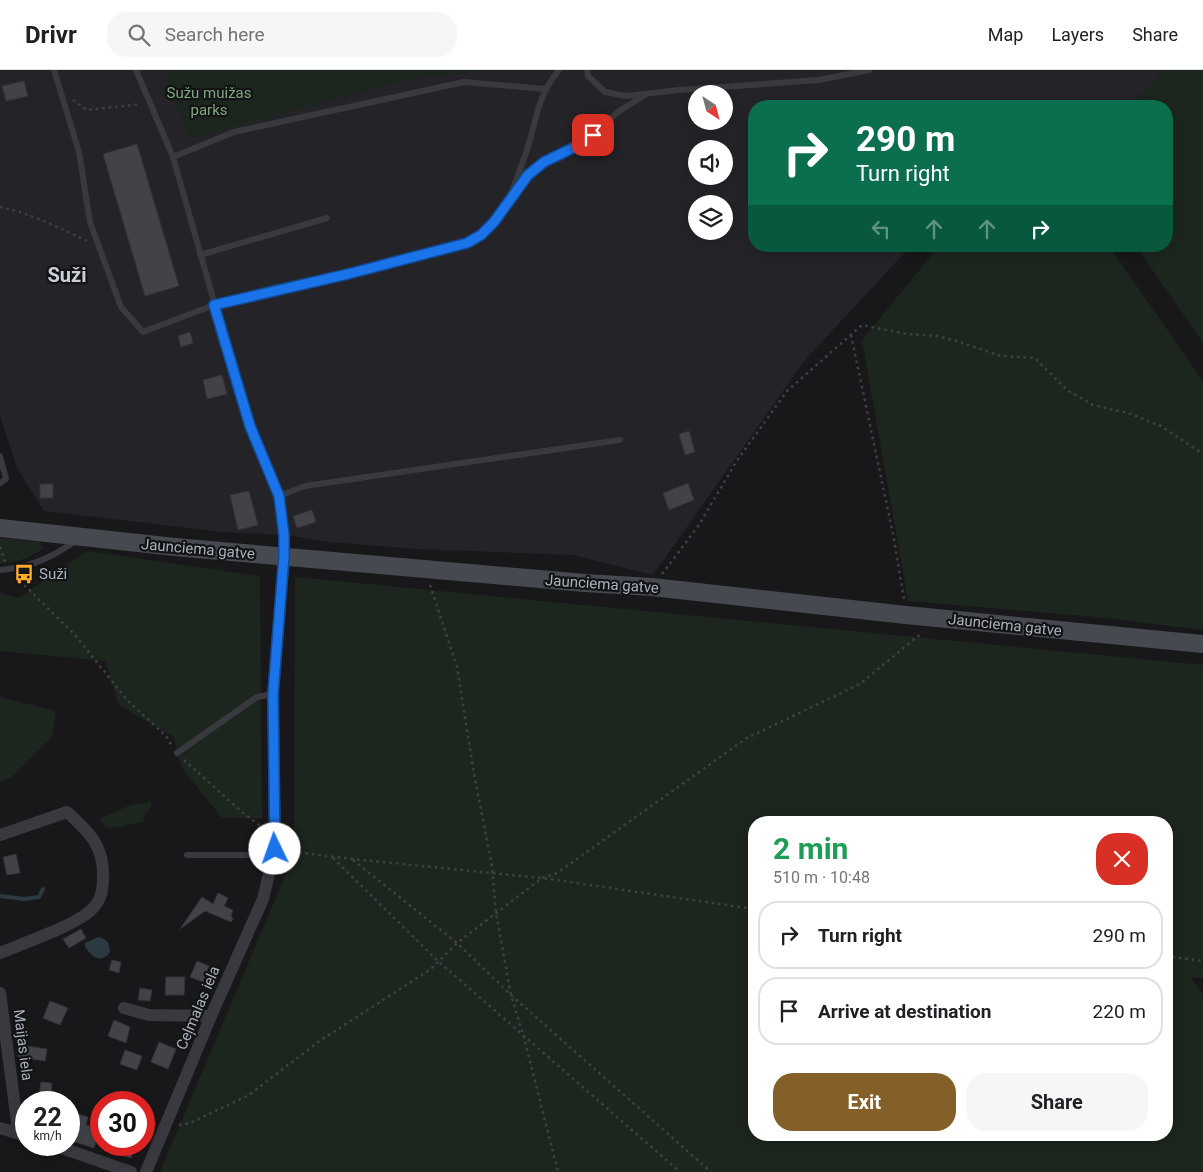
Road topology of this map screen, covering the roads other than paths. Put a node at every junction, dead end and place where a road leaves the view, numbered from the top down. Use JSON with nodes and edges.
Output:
{"nodes":[{"id":1,"x":54,"y":70,"type":"edge"},
{"id":2,"x":136,"y":70,"type":"edge"},
{"id":3,"x":559,"y":70,"type":"edge"},
{"id":4,"x":586,"y":70,"type":"edge"},
{"id":5,"x":869,"y":70,"type":"edge"},
{"id":6,"x":545,"y":89,"type":"junction"},
{"id":7,"x":645,"y":95,"type":"junction"},
{"id":8,"x":173,"y":157,"type":"junction"},
{"id":9,"x":508,"y":202,"type":"junction"},
{"id":10,"x":327,"y":218,"type":"dead end"},
{"id":11,"x":200,"y":255,"type":"junction"},
{"id":12,"x":214,"y":305,"type":"junction"},
{"id":13,"x":620,"y":440,"type":"dead end"},
{"id":14,"x":0,"y":456,"type":"edge"},
{"id":15,"x":0,"y":483,"type":"edge"},
{"id":16,"x":279,"y":496,"type":"junction"},
{"id":17,"x":0,"y":528,"type":"edge"},
{"id":18,"x":81,"y":537,"type":"junction"},
{"id":19,"x":284,"y":556,"type":"junction"},
{"id":20,"x":0,"y":570,"type":"edge"},
{"id":21,"x":1203,"y":644,"type":"edge"},
{"id":22,"x":273,"y":694,"type":"junction"},
{"id":23,"x":177,"y":753,"type":"road end"},
{"id":24,"x":0,"y":835,"type":"edge"},
{"id":25,"x":274,"y":847,"type":"junction"},
{"id":26,"x":187,"y":855,"type":"dead end"},
{"id":27,"x":0,"y":953,"type":"edge"},
{"id":28,"x":0,"y":993,"type":"edge"},
{"id":29,"x":124,"y":1008,"type":"dead end"},
{"id":30,"x":210,"y":1016,"type":"junction"},
{"id":31,"x":15,"y":1107,"type":"edge"},
{"id":32,"x":0,"y":1128,"type":"edge"},
{"id":33,"x":15,"y":1132,"type":"edge"},
{"id":34,"x":80,"y":1154,"type":"edge"},
{"id":35,"x":131,"y":1172,"type":"edge"},
{"id":36,"x":146,"y":1172,"type":"edge"}],
"edges":[{"from":1,"to":12,"type":"lane"},
{"from":2,"to":8,"type":"lane"},
{"from":3,"to":6,"type":"lane"},
{"from":4,"to":7,"type":"lane"},
{"from":5,"to":7,"type":"lane"},
{"from":6,"to":8,"type":"lane"},
{"from":6,"to":9,"type":"lane"},
{"from":7,"to":9,"type":"lane"},
{"from":8,"to":11,"type":"lane"},
{"from":9,"to":12,"type":"lane"},
{"from":10,"to":11,"type":"lane"},
{"from":11,"to":12,"type":"lane"},
{"from":12,"to":16,"type":"lane"},
{"from":13,"to":16,"type":"lane"},
{"from":14,"to":15,"type":"lane"},
{"from":16,"to":19,"type":"lane"},
{"from":17,"to":18,"type":"main road","name":"Jaunciema gatve"},
{"from":18,"to":19,"type":"main road","name":"Jaunciema gatve"},
{"from":18,"to":20,"type":"lane"},
{"from":19,"to":21,"type":"main road","name":"Jaunciema gatve"},
{"from":19,"to":22,"type":"street","name":"Ceļmalas iela"},
{"from":22,"to":23,"type":"lane"},
{"from":22,"to":25,"type":"street","name":"Ceļmalas iela"},
{"from":24,"to":27,"type":"street"},
{"from":25,"to":26,"type":"lane"},
{"from":25,"to":30,"type":"street","name":"Ceļmalas iela"},
{"from":28,"to":31,"type":"street","name":"Maijas iela"},
{"from":29,"to":30,"type":"street"},
{"from":30,"to":36,"type":"street","name":"Ceļmalas iela"},
{"from":32,"to":33,"type":"street"},
{"from":34,"to":35,"type":"street"}]}
